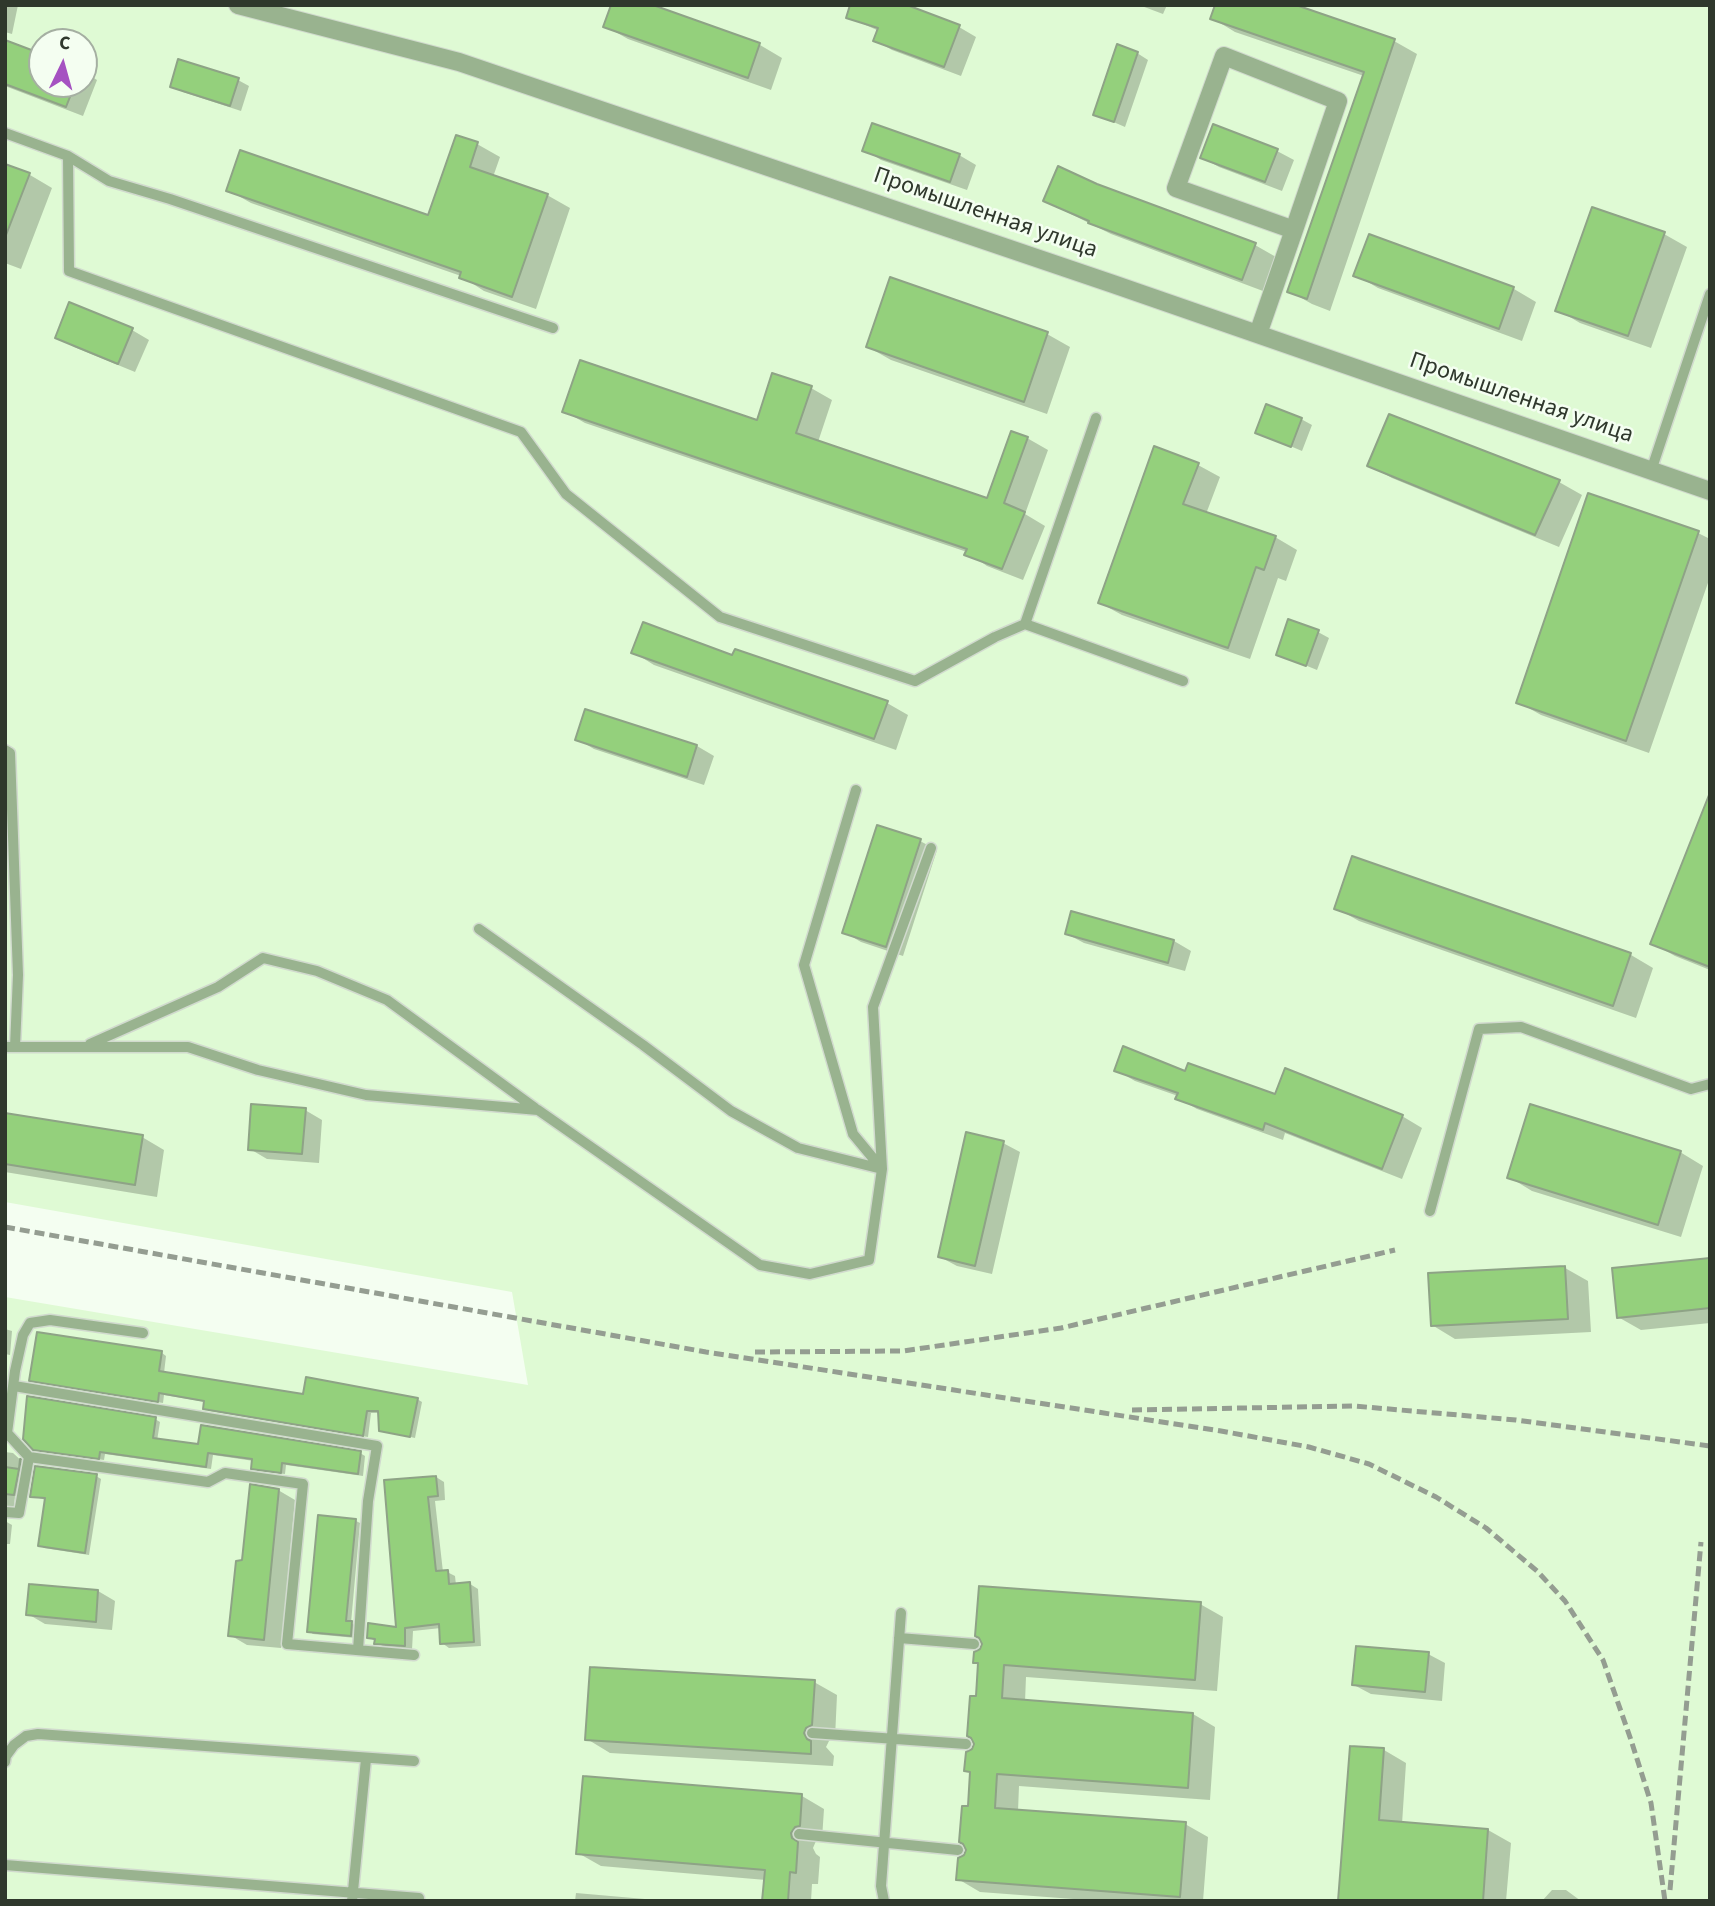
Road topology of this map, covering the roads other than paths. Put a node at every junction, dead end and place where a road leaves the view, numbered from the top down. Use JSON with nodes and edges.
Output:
{"nodes":[{"id":1,"x":238,"y":5,"type":"edge"},
{"id":2,"x":5,"y":133,"type":"edge"},
{"id":3,"x":68,"y":156,"type":"junction"},
{"id":4,"x":1294,"y":230,"type":"junction"},
{"id":5,"x":1710,"y":294,"type":"edge"},
{"id":6,"x":553,"y":328,"type":"dead end"},
{"id":7,"x":1258,"y":334,"type":"junction"},
{"id":8,"x":1096,"y":418,"type":"dead end"},
{"id":9,"x":1651,"y":471,"type":"junction"},
{"id":10,"x":1710,"y":491,"type":"edge"},
{"id":11,"x":1025,"y":624,"type":"junction"},
{"id":12,"x":1183,"y":681,"type":"dead end"},
{"id":13,"x":5,"y":750,"type":"edge"},
{"id":14,"x":856,"y":790,"type":"dead end"},
{"id":15,"x":931,"y":848,"type":"dead end"},
{"id":16,"x":479,"y":929,"type":"dead end"},
{"id":17,"x":10,"y":1047,"type":"edge"},
{"id":18,"x":84,"y":1047,"type":"junction"},
{"id":19,"x":1710,"y":1084,"type":"edge"},
{"id":20,"x":538,"y":1110,"type":"junction"},
{"id":21,"x":882,"y":1170,"type":"junction"},
{"id":22,"x":1430,"y":1211,"type":"dead end"},
{"id":23,"x":143,"y":1333,"type":"dead end"},
{"id":24,"x":10,"y":1371,"type":"edge"},
{"id":25,"x":14,"y":1386,"type":"junction"},
{"id":26,"x":6,"y":1433,"type":"edge"},
{"id":27,"x":29,"y":1457,"type":"junction"},
{"id":28,"x":5,"y":1512,"type":"edge"},
{"id":29,"x":901,"y":1613,"type":"dead end"},
{"id":30,"x":899,"y":1638,"type":"junction"},
{"id":31,"x":974,"y":1644,"type":"dead end"},
{"id":32,"x":358,"y":1650,"type":"junction"},
{"id":33,"x":414,"y":1655,"type":"dead end"},
{"id":34,"x":812,"y":1733,"type":"dead end"},
{"id":35,"x":892,"y":1740,"type":"junction"},
{"id":36,"x":966,"y":1744,"type":"dead end"},
{"id":37,"x":366,"y":1759,"type":"junction"},
{"id":38,"x":414,"y":1761,"type":"dead end"},
{"id":39,"x":5,"y":1762,"type":"edge"},
{"id":40,"x":799,"y":1834,"type":"dead end"},
{"id":41,"x":884,"y":1843,"type":"junction"},
{"id":42,"x":958,"y":1850,"type":"dead end"},
{"id":43,"x":5,"y":1865,"type":"edge"},
{"id":44,"x":352,"y":1897,"type":"edge"},
{"id":45,"x":419,"y":1898,"type":"dead end"},
{"id":46,"x":884,"y":1901,"type":"edge"}],
"edges":[{"from":1,"to":7,"type":"street","name":"Промышленная улица"},
{"from":2,"to":3,"type":"lane"},
{"from":3,"to":6,"type":"lane"},
{"from":3,"to":11,"type":"lane"},
{"from":4,"to":4,"type":"street"},
{"from":4,"to":7,"type":"street"},
{"from":5,"to":9,"type":"lane"},
{"from":7,"to":9,"type":"street","name":"Промышленная улица"},
{"from":8,"to":11,"type":"lane"},
{"from":9,"to":10,"type":"street","name":"Промышленная улица"},
{"from":11,"to":12,"type":"lane"},
{"from":13,"to":17,"type":"lane"},
{"from":14,"to":21,"type":"lane"},
{"from":15,"to":21,"type":"lane"},
{"from":16,"to":21,"type":"lane"},
{"from":17,"to":18,"type":"lane"},
{"from":18,"to":20,"type":"lane"},
{"from":18,"to":20,"type":"lane"},
{"from":19,"to":22,"type":"lane"},
{"from":20,"to":21,"type":"lane"},
{"from":23,"to":24,"type":"lane"},
{"from":24,"to":25,"type":"lane"},
{"from":25,"to":26,"type":"lane"},
{"from":25,"to":32,"type":"lane"},
{"from":26,"to":27,"type":"lane"},
{"from":27,"to":28,"type":"lane"},
{"from":27,"to":32,"type":"lane"},
{"from":29,"to":30,"type":"lane"},
{"from":30,"to":31,"type":"lane"},
{"from":30,"to":35,"type":"lane"},
{"from":32,"to":33,"type":"lane"},
{"from":34,"to":35,"type":"lane"},
{"from":35,"to":36,"type":"lane"},
{"from":35,"to":41,"type":"lane"},
{"from":37,"to":38,"type":"lane"},
{"from":37,"to":39,"type":"lane"},
{"from":37,"to":44,"type":"lane"},
{"from":40,"to":41,"type":"lane"},
{"from":41,"to":42,"type":"lane"},
{"from":41,"to":46,"type":"lane"},
{"from":43,"to":44,"type":"lane"},
{"from":44,"to":45,"type":"lane"}]}
